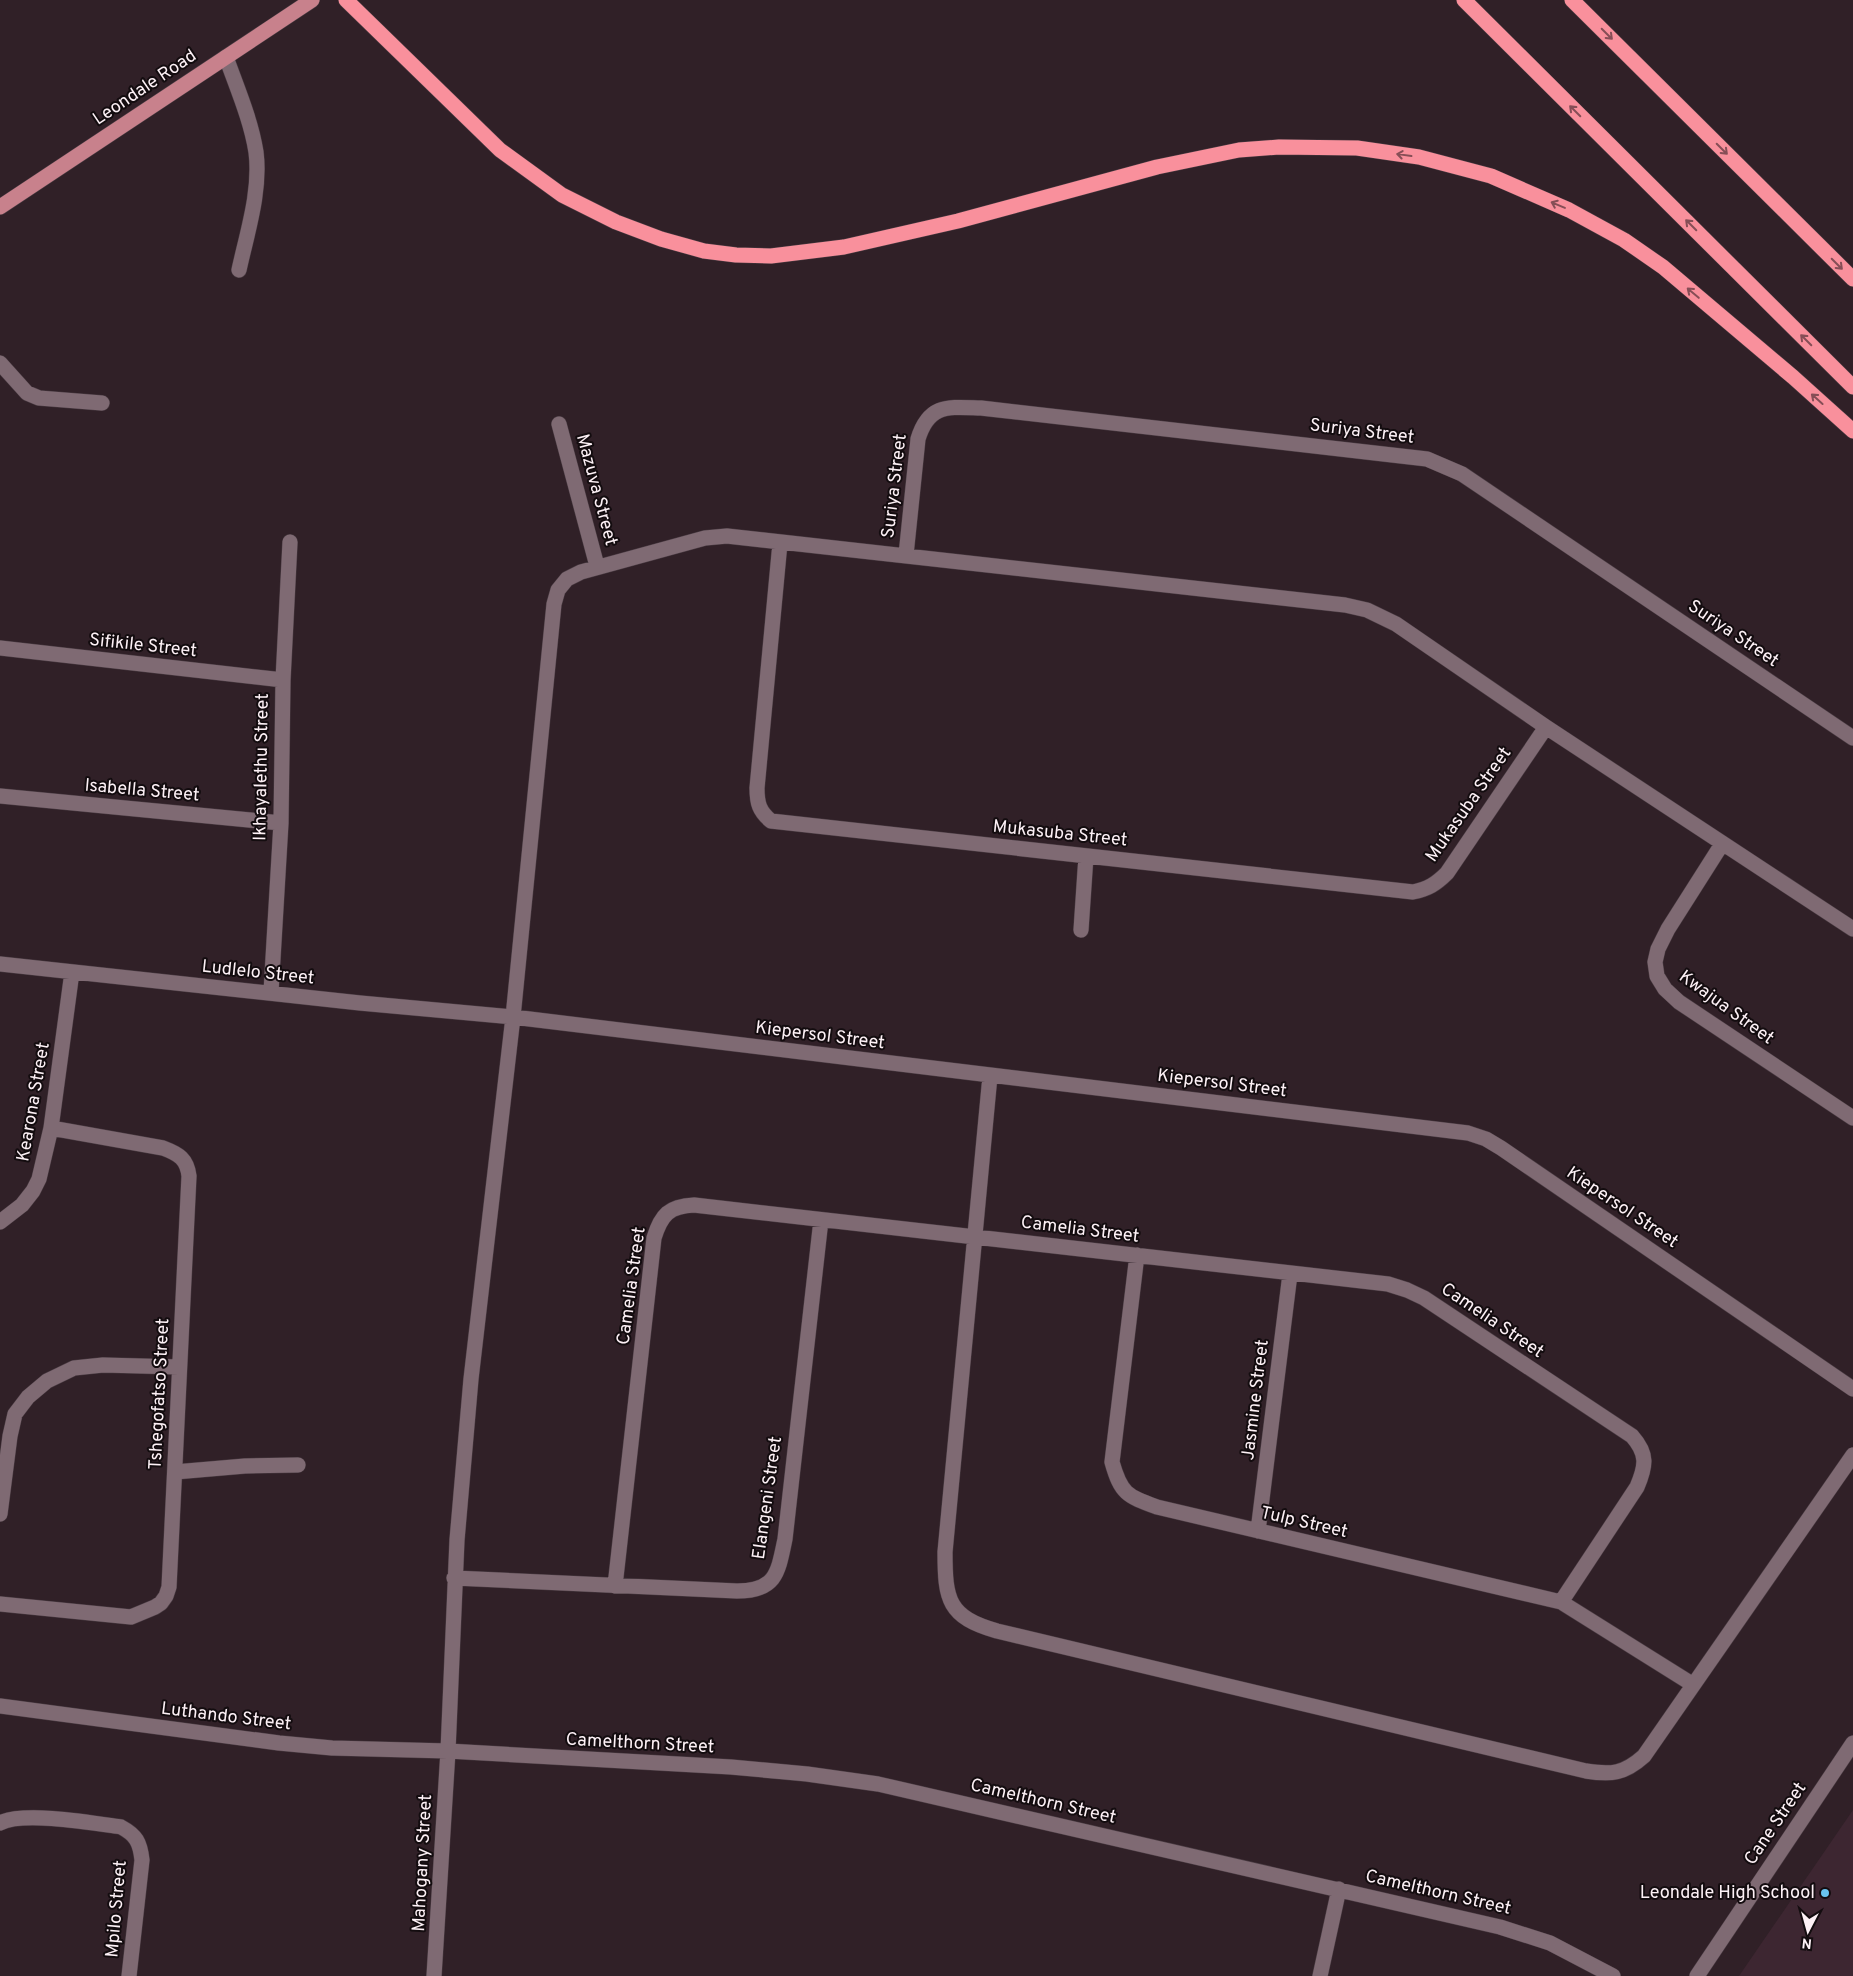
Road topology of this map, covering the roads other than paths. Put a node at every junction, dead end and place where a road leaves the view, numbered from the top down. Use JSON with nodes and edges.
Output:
{"nodes":[{"id":1,"x":312,"y":0,"type":"edge"},
{"id":2,"x":346,"y":0,"type":"edge"},
{"id":3,"x":1464,"y":0,"type":"edge"},
{"id":4,"x":1572,"y":0,"type":"edge"},
{"id":5,"x":226,"y":57,"type":"junction"},
{"id":6,"x":0,"y":207,"type":"edge"},
{"id":7,"x":239,"y":270,"type":"dead end"},
{"id":8,"x":1853,"y":279,"type":"edge"},
{"id":9,"x":0,"y":363,"type":"edge"},
{"id":10,"x":1853,"y":387,"type":"edge"},
{"id":11,"x":102,"y":403,"type":"dead end"},
{"id":12,"x":558,"y":424,"type":"dead end"},
{"id":13,"x":1853,"y":431,"type":"edge"},
{"id":14,"x":290,"y":542,"type":"dead end"},
{"id":15,"x":780,"y":543,"type":"junction"},
{"id":16,"x":906,"y":555,"type":"junction"},
{"id":17,"x":597,"y":566,"type":"junction"},
{"id":18,"x":0,"y":648,"type":"edge"},
{"id":19,"x":283,"y":680,"type":"junction"},
{"id":20,"x":1546,"y":727,"type":"junction"},
{"id":21,"x":1853,"y":738,"type":"edge"},
{"id":22,"x":0,"y":796,"type":"edge"},
{"id":23,"x":281,"y":823,"type":"junction"},
{"id":24,"x":1722,"y":844,"type":"junction"},
{"id":25,"x":1086,"y":856,"type":"junction"},
{"id":26,"x":1853,"y":929,"type":"edge"},
{"id":27,"x":1081,"y":930,"type":"dead end"},
{"id":28,"x":0,"y":964,"type":"edge"},
{"id":29,"x":72,"y":972,"type":"junction"},
{"id":30,"x":271,"y":992,"type":"junction"},
{"id":31,"x":512,"y":1017,"type":"junction"},
{"id":32,"x":990,"y":1076,"type":"junction"},
{"id":33,"x":1853,"y":1118,"type":"edge"},
{"id":34,"x":52,"y":1128,"type":"junction"},
{"id":35,"x":821,"y":1220,"type":"junction"},
{"id":36,"x":0,"y":1222,"type":"edge"},
{"id":37,"x":974,"y":1237,"type":"junction"},
{"id":38,"x":1137,"y":1255,"type":"junction"},
{"id":39,"x":1290,"y":1274,"type":"junction"},
{"id":40,"x":179,"y":1367,"type":"junction"},
{"id":41,"x":1853,"y":1389,"type":"edge"},
{"id":42,"x":1853,"y":1455,"type":"edge"},
{"id":43,"x":298,"y":1465,"type":"dead end"},
{"id":44,"x":175,"y":1472,"type":"junction"},
{"id":45,"x":0,"y":1514,"type":"edge"},
{"id":46,"x":1258,"y":1531,"type":"junction"},
{"id":47,"x":454,"y":1578,"type":"junction"},
{"id":48,"x":615,"y":1586,"type":"junction"},
{"id":49,"x":1561,"y":1602,"type":"junction"},
{"id":50,"x":0,"y":1604,"type":"edge"},
{"id":51,"x":1692,"y":1684,"type":"junction"},
{"id":52,"x":0,"y":1706,"type":"edge"},
{"id":53,"x":1853,"y":1743,"type":"edge"},
{"id":54,"x":448,"y":1751,"type":"junction"},
{"id":55,"x":0,"y":1823,"type":"edge"},
{"id":56,"x":1339,"y":1889,"type":"junction"},
{"id":57,"x":129,"y":1976,"type":"edge"},
{"id":58,"x":434,"y":1976,"type":"edge"},
{"id":59,"x":1320,"y":1976,"type":"edge"},
{"id":60,"x":1613,"y":1976,"type":"edge"},
{"id":61,"x":1697,"y":1976,"type":"edge"}],
"edges":[{"from":1,"to":5,"type":"main road","name":"Leondale Road"},
{"from":13,"to":2,"type":"highway","one_way":true},
{"from":10,"to":3,"type":"highway","one_way":true},
{"from":4,"to":8,"type":"highway","one_way":true},
{"from":5,"to":6,"type":"main road","name":"Leondale Road"},
{"from":5,"to":7,"type":"street"},
{"from":9,"to":11,"type":"street"},
{"from":12,"to":17,"type":"street","name":"Mazuva Street"},
{"from":14,"to":19,"type":"street","name":"Ikhayalethu Street"},
{"from":15,"to":16,"type":"street","name":"Mahogany Street"},
{"from":15,"to":17,"type":"street","name":"Mahogany Street"},
{"from":15,"to":25,"type":"street","name":"Mukasuba Street"},
{"from":16,"to":20,"type":"street","name":"Mahogany Street"},
{"from":16,"to":21,"type":"street","name":"Suriya Street"},
{"from":17,"to":31,"type":"street","name":"Mahogany Street"},
{"from":18,"to":19,"type":"street","name":"Sifikile Street"},
{"from":19,"to":23,"type":"street","name":"Ikhayalethu Street"},
{"from":20,"to":24,"type":"street","name":"Mahogany Street"},
{"from":20,"to":25,"type":"street","name":"Mukasuba Street"},
{"from":22,"to":23,"type":"street","name":"Isabella Street"},
{"from":23,"to":30,"type":"street","name":"Ikhayalethu Street"},
{"from":24,"to":26,"type":"street","name":"Mahogany Street"},
{"from":24,"to":33,"type":"street","name":"Kwajua Street"},
{"from":25,"to":27,"type":"street"},
{"from":28,"to":29,"type":"street","name":"Ludlelo Street"},
{"from":29,"to":30,"type":"street","name":"Ludlelo Street"},
{"from":29,"to":34,"type":"street","name":"Kearona Street"},
{"from":30,"to":31,"type":"street","name":"Ludlelo Street"},
{"from":31,"to":32,"type":"street","name":"Kiepersol Street"},
{"from":31,"to":47,"type":"street","name":"Mahogany Street"},
{"from":32,"to":37,"type":"street"},
{"from":32,"to":41,"type":"street","name":"Kiepersol Street"},
{"from":34,"to":36,"type":"street","name":"Kearona Street"},
{"from":34,"to":40,"type":"street","name":"Tshegofatso Street"},
{"from":35,"to":37,"type":"street","name":"Camelia Street"},
{"from":35,"to":48,"type":"street","name":"Elangeni Street"},
{"from":35,"to":48,"type":"street","name":"Camelia Street"},
{"from":37,"to":38,"type":"street","name":"Camelia Street"},
{"from":37,"to":51,"type":"street"},
{"from":38,"to":39,"type":"street","name":"Camelia Street"},
{"from":38,"to":46,"type":"street","name":"Tulp Street"},
{"from":39,"to":46,"type":"street","name":"Jasmine Street"},
{"from":39,"to":49,"type":"street","name":"Camelia Street"},
{"from":40,"to":44,"type":"street","name":"Tshegofatso Street"},
{"from":40,"to":45,"type":"street"},
{"from":42,"to":51,"type":"street"},
{"from":43,"to":44,"type":"street"},
{"from":44,"to":50,"type":"street","name":"Tshegofatso Street"},
{"from":46,"to":49,"type":"street","name":"Tulp Street"},
{"from":47,"to":48,"type":"street","name":"Elangeni Street"},
{"from":47,"to":54,"type":"street","name":"Mahogany Street"},
{"from":49,"to":51,"type":"street","name":"Tulp Street"},
{"from":52,"to":54,"type":"street","name":"Luthando Street"},
{"from":53,"to":61,"type":"street","name":"Cane Street"},
{"from":54,"to":56,"type":"street","name":"Camelthorn Street"},
{"from":54,"to":58,"type":"street","name":"Mahogany Street"},
{"from":55,"to":57,"type":"street","name":"Mpilo Street"},
{"from":56,"to":59,"type":"street"},
{"from":56,"to":60,"type":"street","name":"Camelthorn Street"}]}
